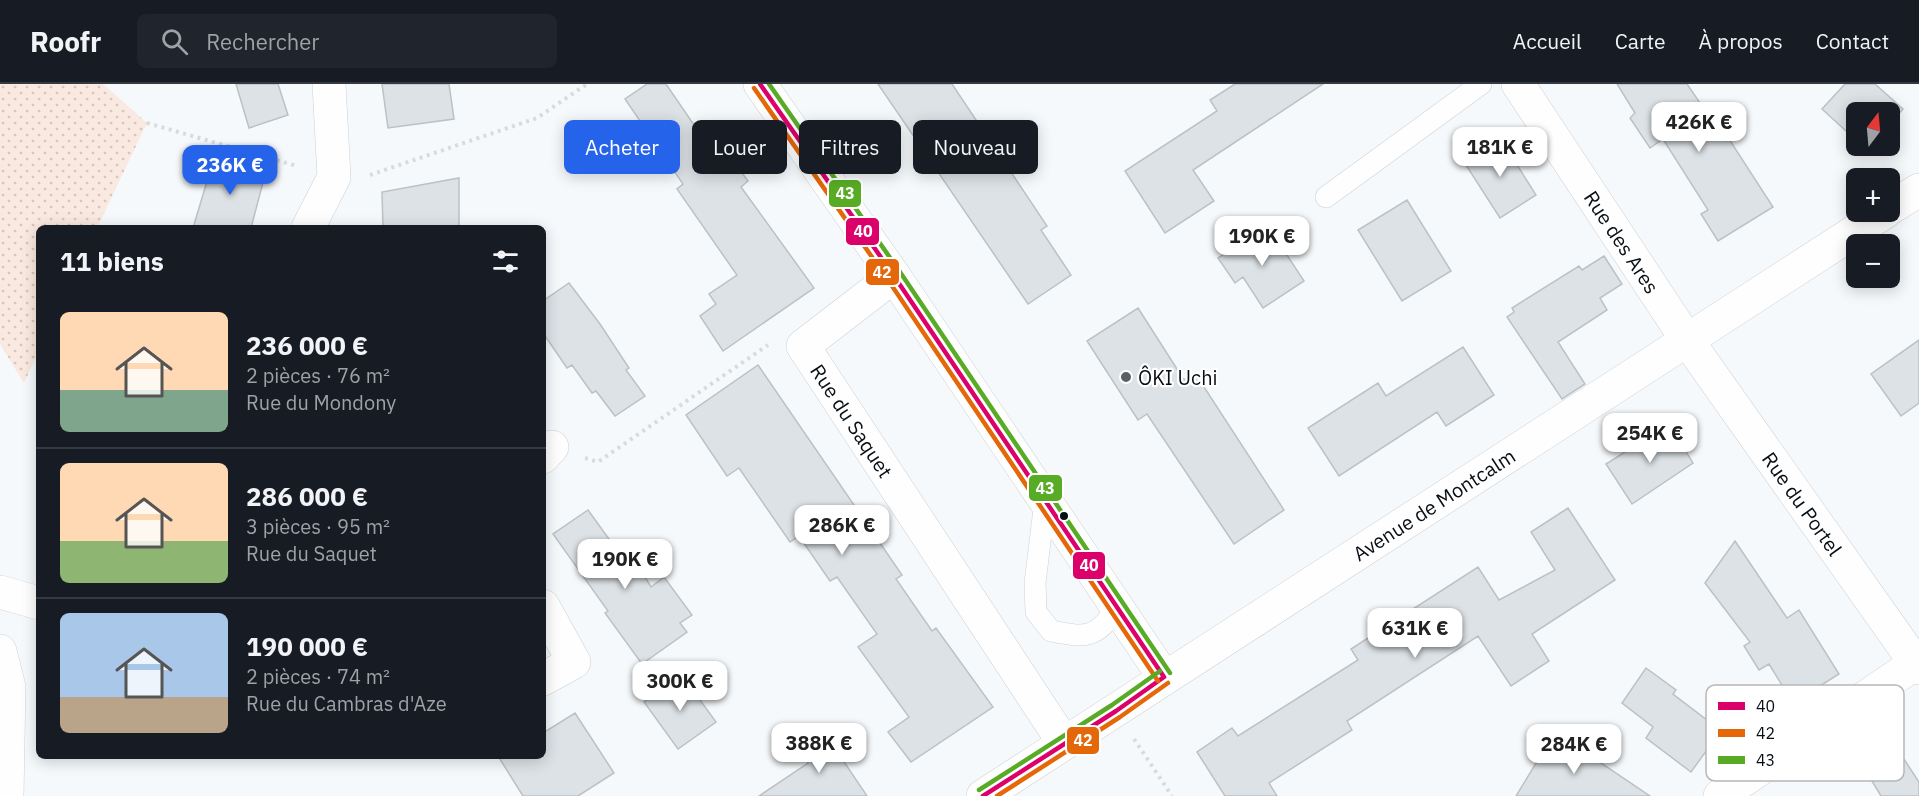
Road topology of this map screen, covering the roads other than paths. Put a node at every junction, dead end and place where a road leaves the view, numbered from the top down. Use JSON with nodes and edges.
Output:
{"nodes":[{"id":1,"x":329,"y":84,"type":"edge"},
{"id":2,"x":760,"y":84,"type":"edge"},
{"id":3,"x":1481,"y":84,"type":"edge"},
{"id":4,"x":1518,"y":84,"type":"edge"},
{"id":5,"x":1919,"y":190,"type":"edge"},
{"id":6,"x":1326,"y":197,"type":"dead end"},
{"id":7,"x":1900,"y":202,"type":"edge"},
{"id":8,"x":1870,"y":222,"type":"edge"},
{"id":9,"x":310,"y":225,"type":"edge"},
{"id":10,"x":894,"y":276,"type":"junction"},
{"id":11,"x":1687,"y":340,"type":"junction"},
{"id":12,"x":1046,"y":501,"type":"junction"},
{"id":13,"x":0,"y":592,"type":"edge"},
{"id":14,"x":36,"y":602,"type":"edge"},
{"id":15,"x":1118,"y":606,"type":"junction"},
{"id":16,"x":546,"y":611,"type":"edge"},
{"id":17,"x":0,"y":651,"type":"edge"},
{"id":18,"x":1917,"y":665,"type":"edge"},
{"id":19,"x":546,"y":677,"type":"edge"},
{"id":20,"x":1164,"y":677,"type":"junction"},
{"id":21,"x":1887,"y":685,"type":"edge"},
{"id":22,"x":1064,"y":743,"type":"junction"},
{"id":23,"x":1742,"y":781,"type":"edge"},
{"id":24,"x":7,"y":796,"type":"edge"},
{"id":25,"x":983,"y":796,"type":"edge"},
{"id":26,"x":1719,"y":796,"type":"edge"}],
"edges":[{"from":1,"to":9,"type":"street"},
{"from":2,"to":10,"type":"street"},
{"from":3,"to":6,"type":"lane"},
{"from":4,"to":11,"type":"street","name":"Rue des Ares"},
{"from":5,"to":7,"type":"street"},
{"from":8,"to":11,"type":"street","name":"Avenue de Montcalm"},
{"from":10,"to":12,"type":"street"},
{"from":10,"to":22,"type":"street","name":"Rue du Saquet"},
{"from":11,"to":18,"type":"street","name":"Rue du Portel"},
{"from":11,"to":20,"type":"street","name":"Avenue de Montcalm"},
{"from":12,"to":15,"type":"street"},
{"from":12,"to":15,"type":"lane"},
{"from":13,"to":14,"type":"street"},
{"from":15,"to":20,"type":"street"},
{"from":16,"to":19,"type":"street"},
{"from":17,"to":24,"type":"street"},
{"from":18,"to":21,"type":"street"},
{"from":20,"to":22,"type":"street","name":"Avenue de Montcalm"},
{"from":22,"to":25,"type":"street","name":"Avenue de Montcalm"},
{"from":23,"to":26,"type":"street"}]}
